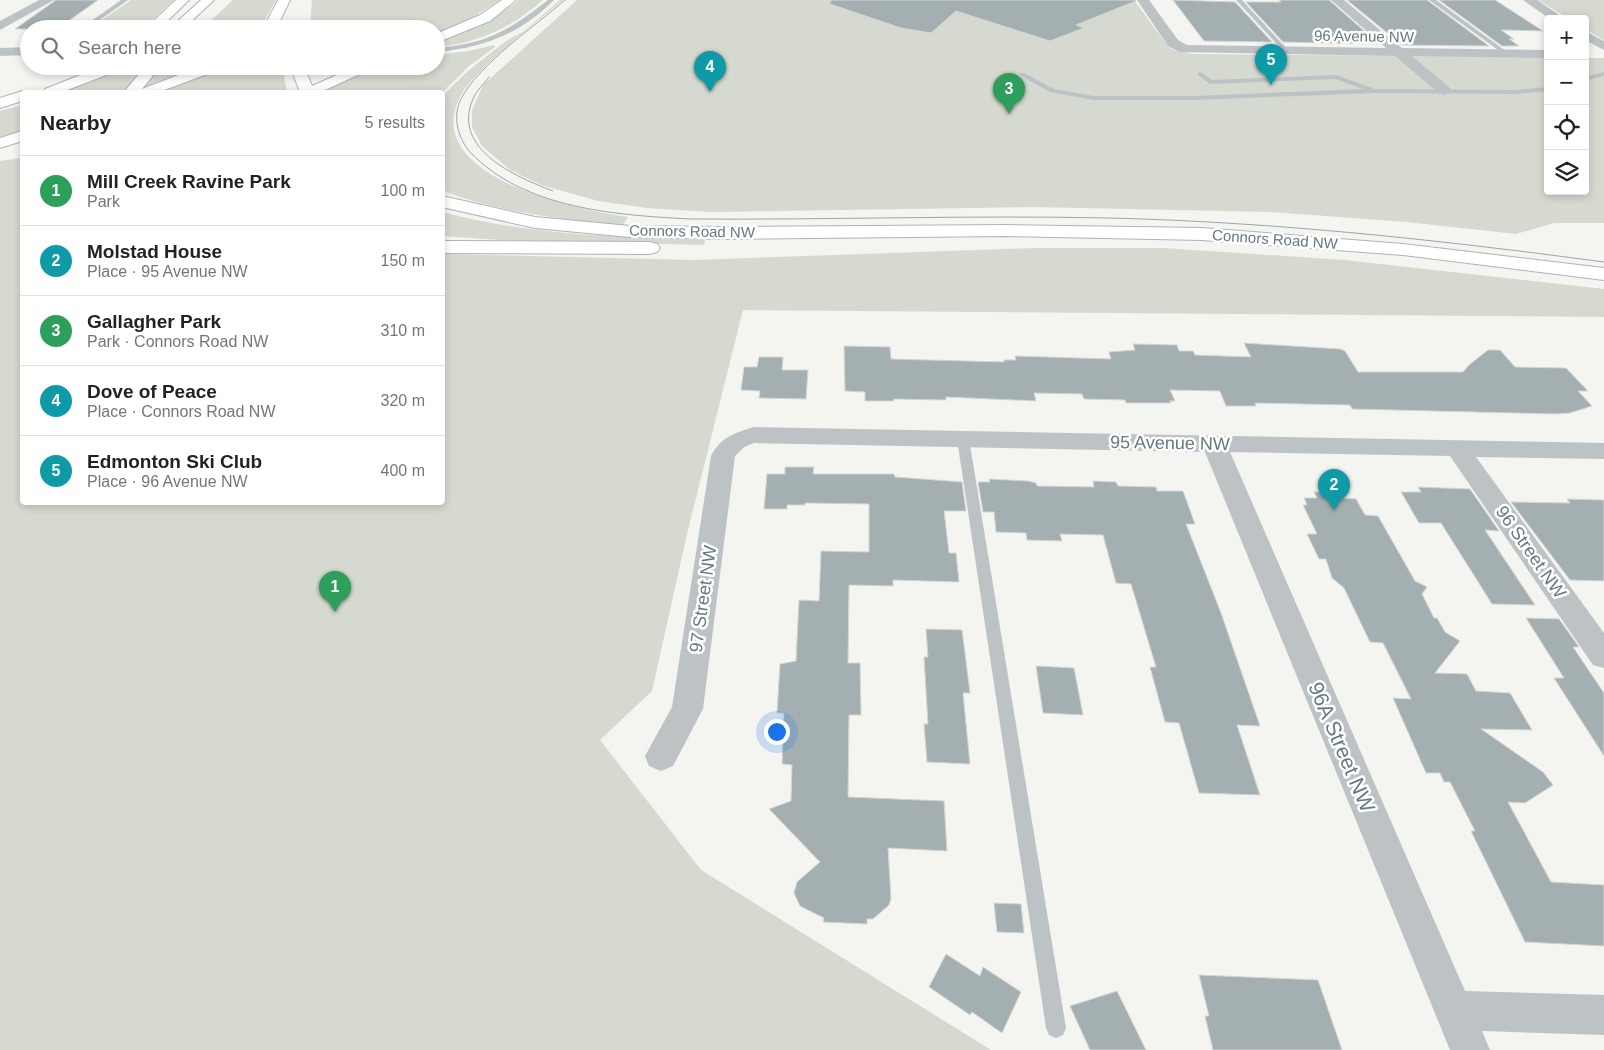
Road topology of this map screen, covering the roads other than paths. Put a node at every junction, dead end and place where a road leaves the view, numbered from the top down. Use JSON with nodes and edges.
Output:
{"nodes":[{"id":1,"x":48,"y":0,"type":"edge"},
{"id":2,"x":125,"y":0,"type":"edge"},
{"id":3,"x":183,"y":0,"type":"edge"},
{"id":4,"x":510,"y":0,"type":"edge"},
{"id":5,"x":551,"y":0,"type":"edge"},
{"id":6,"x":1143,"y":0,"type":"edge"},
{"id":7,"x":1239,"y":0,"type":"edge"},
{"id":8,"x":1337,"y":0,"type":"edge"},
{"id":9,"x":1432,"y":0,"type":"edge"},
{"id":10,"x":1529,"y":0,"type":"edge"},
{"id":11,"x":214,"y":3,"type":"edge"},
{"id":12,"x":282,"y":4,"type":"edge"},
{"id":13,"x":1553,"y":15,"type":"edge"},
{"id":14,"x":96,"y":20,"type":"edge"},
{"id":15,"x":161,"y":20,"type":"edge"},
{"id":16,"x":189,"y":20,"type":"edge"},
{"id":17,"x":201,"y":20,"type":"edge"},
{"id":18,"x":274,"y":20,"type":"edge"},
{"id":19,"x":286,"y":20,"type":"edge"},
{"id":20,"x":0,"y":26,"type":"edge"},
{"id":21,"x":445,"y":35,"type":"edge"},
{"id":22,"x":1589,"y":39,"type":"edge"},
{"id":23,"x":445,"y":49,"type":"edge"},
{"id":24,"x":20,"y":51,"type":"edge"},
{"id":25,"x":0,"y":52,"type":"edge"},
{"id":26,"x":1287,"y":52,"type":"junction"},
{"id":27,"x":1601,"y":52,"type":"edge"},
{"id":28,"x":1399,"y":53,"type":"junction"},
{"id":29,"x":1507,"y":54,"type":"junction"},
{"id":30,"x":1544,"y":54,"type":"edge"},
{"id":31,"x":1022,"y":74,"type":"dead end"},
{"id":32,"x":1200,"y":74,"type":"dead end"},
{"id":33,"x":1604,"y":74,"type":"edge"},
{"id":34,"x":75,"y":75,"type":"edge"},
{"id":35,"x":94,"y":75,"type":"edge"},
{"id":36,"x":146,"y":75,"type":"edge"},
{"id":37,"x":194,"y":75,"type":"edge"},
{"id":38,"x":300,"y":75,"type":"edge"},
{"id":39,"x":349,"y":75,"type":"edge"},
{"id":40,"x":1589,"y":78,"type":"edge"},
{"id":41,"x":1544,"y":89,"type":"edge"},
{"id":42,"x":37,"y":90,"type":"edge"},
{"id":43,"x":55,"y":90,"type":"edge"},
{"id":44,"x":133,"y":90,"type":"edge"},
{"id":45,"x":153,"y":90,"type":"edge"},
{"id":46,"x":307,"y":90,"type":"edge"},
{"id":47,"x":313,"y":90,"type":"edge"},
{"id":48,"x":1374,"y":91,"type":"junction"},
{"id":49,"x":1445,"y":91,"type":"junction"},
{"id":50,"x":20,"y":97,"type":"edge"},
{"id":51,"x":20,"y":101,"type":"edge"},
{"id":52,"x":0,"y":105,"type":"edge"},
{"id":53,"x":20,"y":137,"type":"edge"},
{"id":54,"x":0,"y":144,"type":"edge"},
{"id":55,"x":445,"y":202,"type":"edge"},
{"id":56,"x":944,"y":232,"type":"junction"},
{"id":57,"x":445,"y":240,"type":"edge"},
{"id":58,"x":445,"y":247,"type":"edge"},
{"id":59,"x":551,"y":249,"type":"junction"},
{"id":60,"x":1604,"y":274,"type":"edge"},
{"id":61,"x":963,"y":438,"type":"junction"},
{"id":62,"x":736,"y":439,"type":"joint"},
{"id":63,"x":1214,"y":444,"type":"junction"},
{"id":64,"x":1457,"y":448,"type":"junction"},
{"id":65,"x":1604,"y":451,"type":"edge"},
{"id":66,"x":1600,"y":645,"type":"edge"},
{"id":67,"x":661,"y":756,"type":"dead end"},
{"id":68,"x":1453,"y":1010,"type":"junction"},
{"id":69,"x":1604,"y":1015,"type":"edge"},
{"id":70,"x":1056,"y":1028,"type":"dead end"},
{"id":71,"x":1470,"y":1050,"type":"edge"}],
"edges":[{"from":1,"to":20,"type":"street"},
{"from":2,"to":14,"type":"lane"},
{"from":3,"to":15,"type":"main road"},
{"from":4,"to":21,"type":"main road"},
{"from":5,"to":23,"type":"lane"},
{"from":6,"to":26,"type":"street","name":"96 Avenue NW"},
{"from":7,"to":26,"type":"lane"},
{"from":8,"to":28,"type":"street"},
{"from":9,"to":29,"type":"lane"},
{"from":10,"to":13,"type":"street"},
{"from":11,"to":16,"type":"main road"},
{"from":11,"to":17,"type":"main road"},
{"from":12,"to":18,"type":"main road"},
{"from":12,"to":19,"type":"main road"},
{"from":22,"to":27,"type":"street"},
{"from":24,"to":25,"type":"street"},
{"from":26,"to":28,"type":"street","name":"96 Avenue NW"},
{"from":28,"to":29,"type":"street","name":"96 Avenue NW"},
{"from":28,"to":49,"type":"street"},
{"from":29,"to":30,"type":"street","name":"96 Avenue NW"},
{"from":31,"to":48,"type":"lane"},
{"from":32,"to":48,"type":"lane"},
{"from":33,"to":40,"type":"lane"},
{"from":34,"to":42,"type":"main road"},
{"from":35,"to":43,"type":"main road"},
{"from":36,"to":44,"type":"main road"},
{"from":37,"to":45,"type":"main road"},
{"from":38,"to":46,"type":"main road"},
{"from":39,"to":47,"type":"main road"},
{"from":41,"to":49,"type":"lane"},
{"from":48,"to":49,"type":"lane"},
{"from":50,"to":52,"type":"main road"},
{"from":51,"to":52,"type":"main road"},
{"from":53,"to":54,"type":"main road"},
{"from":55,"to":56,"type":"main road","name":"Connors Road NW"},
{"from":56,"to":59,"type":"main road","name":"Connors Road NW"},
{"from":56,"to":60,"type":"main road","name":"Connors Road NW"},
{"from":57,"to":59,"type":"main road"},
{"from":58,"to":59,"type":"main road","name":"Connors Road NW"},
{"from":61,"to":62,"type":"street","name":"95 Avenue NW"},
{"from":61,"to":63,"type":"street","name":"95 Avenue NW"},
{"from":61,"to":70,"type":"lane"},
{"from":62,"to":67,"type":"street","name":"97 Street NW"},
{"from":63,"to":64,"type":"street","name":"95 Avenue NW"},
{"from":63,"to":68,"type":"street","name":"96A Street NW"},
{"from":64,"to":65,"type":"street","name":"95 Avenue NW"},
{"from":64,"to":66,"type":"street","name":"96 Street NW"},
{"from":68,"to":69,"type":"street"},
{"from":68,"to":71,"type":"street","name":"96A Street NW"}]}
